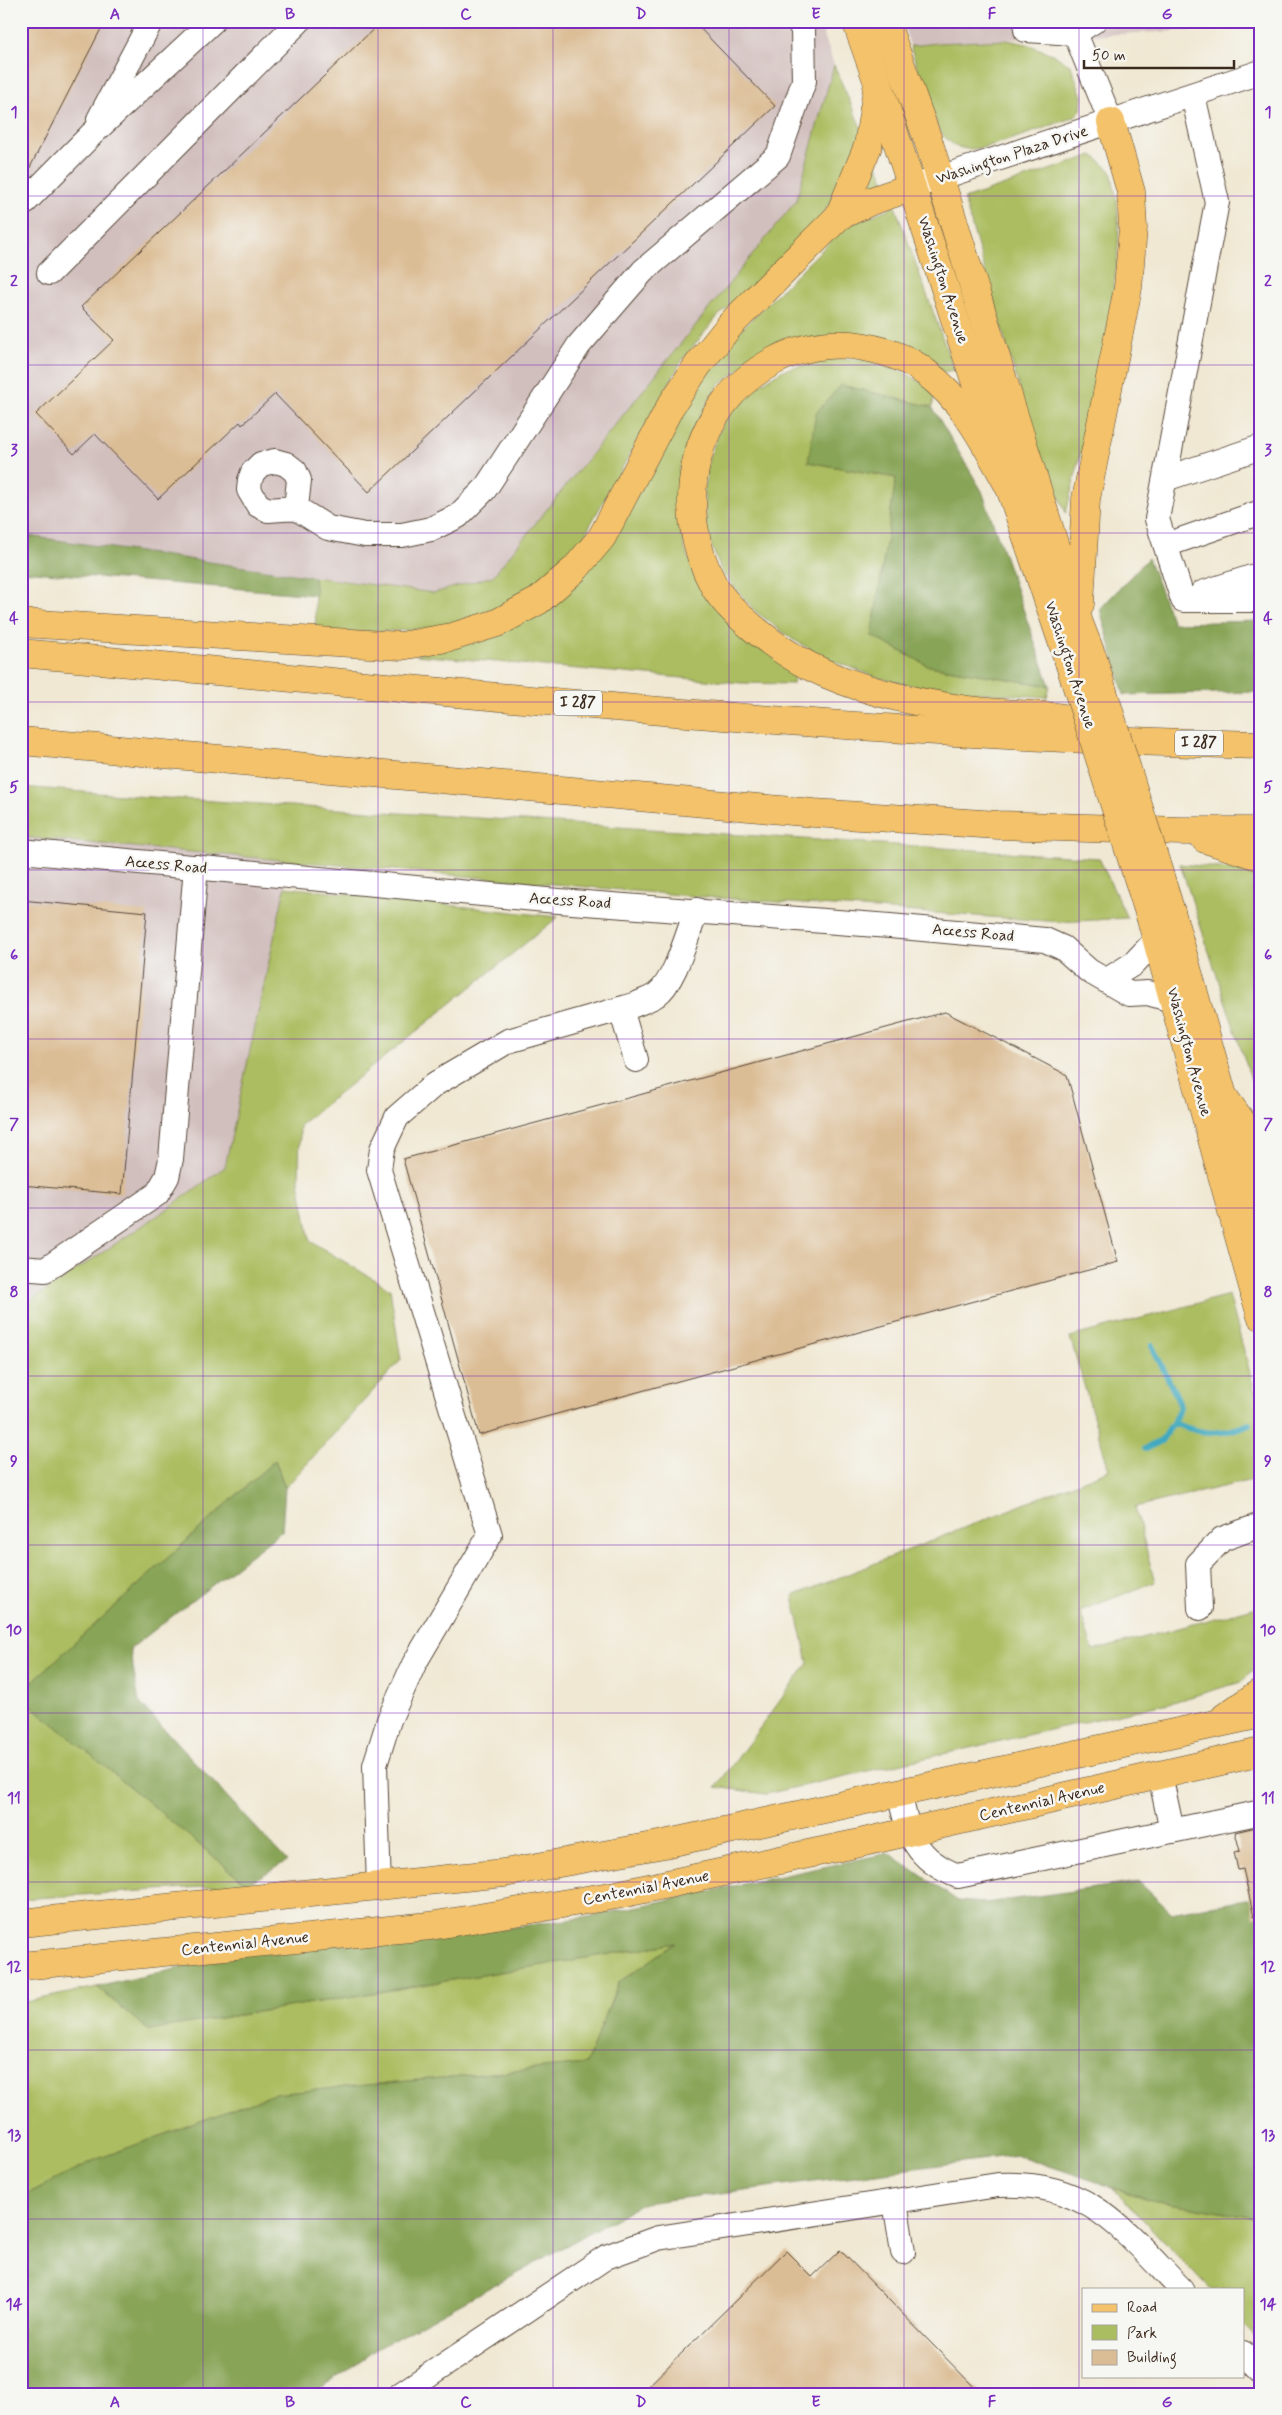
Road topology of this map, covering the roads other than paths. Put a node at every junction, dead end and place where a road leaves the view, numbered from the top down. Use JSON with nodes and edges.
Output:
{"nodes":[{"id":1,"x":151,"y":21,"type":"edge"},
{"id":2,"x":213,"y":21,"type":"edge"},
{"id":3,"x":299,"y":21,"type":"edge"},
{"id":4,"x":798,"y":21,"type":"edge"},
{"id":5,"x":856,"y":21,"type":"edge"},
{"id":6,"x":885,"y":21,"type":"edge"},
{"id":7,"x":1085,"y":27,"type":"edge"},
{"id":8,"x":1026,"y":30,"type":"dead end"},
{"id":9,"x":1261,"y":72,"type":"edge"},
{"id":10,"x":878,"y":83,"type":"junction"},
{"id":11,"x":1194,"y":95,"type":"junction"},
{"id":12,"x":1111,"y":122,"type":"junction"},
{"id":13,"x":92,"y":134,"type":"junction"},
{"id":14,"x":940,"y":180,"type":"junction"},
{"id":15,"x":912,"y":187,"type":"junction"},
{"id":16,"x":21,"y":206,"type":"edge"},
{"id":17,"x":839,"y":216,"type":"junction"},
{"id":18,"x":49,"y":273,"type":"dead end"},
{"id":19,"x":1261,"y":447,"type":"edge"},
{"id":20,"x":1165,"y":479,"type":"junction"},
{"id":21,"x":1010,"y":488,"type":"junction"},
{"id":22,"x":296,"y":508,"type":"dead end"},
{"id":23,"x":1261,"y":512,"type":"edge"},
{"id":24,"x":1166,"y":545,"type":"junction"},
{"id":25,"x":1261,"y":574,"type":"edge"},
{"id":26,"x":1183,"y":600,"type":"junction"},
{"id":27,"x":1261,"y":600,"type":"edge"},
{"id":28,"x":1079,"y":622,"type":"junction"},
{"id":29,"x":21,"y":623,"type":"edge"},
{"id":30,"x":21,"y":653,"type":"edge"},
{"id":31,"x":1081,"y":661,"type":"junction"},
{"id":32,"x":21,"y":740,"type":"edge"},
{"id":33,"x":1136,"y":742,"type":"junction"},
{"id":34,"x":1261,"y":745,"type":"edge"},
{"id":35,"x":1181,"y":831,"type":"junction"},
{"id":36,"x":1261,"y":831,"type":"edge"},
{"id":37,"x":21,"y":851,"type":"edge"},
{"id":38,"x":1261,"y":856,"type":"edge"},
{"id":39,"x":196,"y":868,"type":"junction"},
{"id":40,"x":697,"y":910,"type":"junction"},
{"id":41,"x":1160,"y":923,"type":"junction"},
{"id":42,"x":1107,"y":980,"type":"junction"},
{"id":43,"x":1175,"y":1001,"type":"junction"},
{"id":44,"x":621,"y":1009,"type":"junction"},
{"id":45,"x":636,"y":1060,"type":"dead end"},
{"id":46,"x":1223,"y":1096,"type":"junction"},
{"id":47,"x":1261,"y":1158,"type":"edge"},
{"id":48,"x":1261,"y":1230,"type":"edge"},
{"id":49,"x":21,"y":1268,"type":"edge"},
{"id":50,"x":1259,"y":1302,"type":"edge"},
{"id":51,"x":1261,"y":1524,"type":"edge"},
{"id":52,"x":1200,"y":1608,"type":"dead end"},
{"id":53,"x":1261,"y":1692,"type":"edge"},
{"id":54,"x":1261,"y":1714,"type":"edge"},
{"id":55,"x":1215,"y":1724,"type":"junction"},
{"id":56,"x":1261,"y":1752,"type":"edge"},
{"id":57,"x":1261,"y":1761,"type":"edge"},
{"id":58,"x":1199,"y":1766,"type":"junction"},
{"id":59,"x":1160,"y":1775,"type":"junction"},
{"id":60,"x":899,"y":1793,"type":"junction"},
{"id":61,"x":1257,"y":1813,"type":"dead end"},
{"id":62,"x":1172,"y":1831,"type":"junction"},
{"id":63,"x":908,"y":1832,"type":"junction"},
{"id":64,"x":379,"y":1887,"type":"junction"},
{"id":65,"x":21,"y":1923,"type":"edge"},
{"id":66,"x":21,"y":1966,"type":"edge"},
{"id":67,"x":895,"y":2202,"type":"junction"},
{"id":68,"x":904,"y":2252,"type":"dead end"},
{"id":69,"x":1180,"y":2288,"type":"edge"},
{"id":70,"x":1244,"y":2354,"type":"edge"},
{"id":71,"x":1261,"y":2371,"type":"edge"},
{"id":72,"x":401,"y":2394,"type":"edge"}],
"edges":[{"from":1,"to":13,"type":"lane"},
{"from":2,"to":13,"type":"lane"},
{"from":3,"to":18,"type":"lane"},
{"from":4,"to":22,"type":"lane"},
{"from":5,"to":10,"type":"main road","name":"Washington Avenue"},
{"from":6,"to":14,"type":"main road","name":"Washington Avenue"},
{"from":7,"to":8,"type":"lane"},
{"from":7,"to":12,"type":"lane"},
{"from":9,"to":11,"type":"lane","name":"Washington Plaza Drive"},
{"from":10,"to":15,"type":"main road","name":"Washington Avenue"},
{"from":10,"to":17,"type":"main road"},
{"from":11,"to":12,"type":"lane","name":"Washington Plaza Drive"},
{"from":11,"to":20,"type":"lane"},
{"from":12,"to":14,"type":"lane","name":"Washington Plaza Drive"},
{"from":12,"to":28,"type":"main road"},
{"from":13,"to":16,"type":"lane"},
{"from":14,"to":15,"type":"lane","name":"Washington Plaza Drive"},
{"from":14,"to":28,"type":"main road","name":"Washington Avenue"},
{"from":15,"to":17,"type":"main road"},
{"from":15,"to":21,"type":"main road","name":"Washington Avenue"},
{"from":17,"to":29,"type":"main road"},
{"from":19,"to":20,"type":"lane"},
{"from":20,"to":24,"type":"lane"},
{"from":21,"to":31,"type":"main road","name":"Washington Avenue"},
{"from":21,"to":33,"type":"main road"},
{"from":23,"to":24,"type":"lane"},
{"from":24,"to":26,"type":"lane"},
{"from":25,"to":26,"type":"lane"},
{"from":26,"to":27,"type":"lane"},
{"from":28,"to":31,"type":"main road","name":"Washington Avenue"},
{"from":30,"to":33,"type":"main road","number":"I 287"},
{"from":31,"to":41,"type":"main road","name":"Washington Avenue","bridge":true},
{"from":32,"to":35,"type":"main road"},
{"from":33,"to":34,"type":"main road","number":"I 287"},
{"from":35,"to":36,"type":"main road"},
{"from":35,"to":38,"type":"main road"},
{"from":37,"to":39,"type":"lane","name":"Access Road"},
{"from":39,"to":40,"type":"lane","name":"Access Road"},
{"from":39,"to":49,"type":"lane"},
{"from":40,"to":42,"type":"lane","name":"Access Road"},
{"from":40,"to":44,"type":"lane"},
{"from":41,"to":42,"type":"lane"},
{"from":41,"to":43,"type":"main road","name":"Washington Avenue"},
{"from":41,"to":46,"type":"main road","name":"Washington Avenue"},
{"from":42,"to":43,"type":"lane","name":"Access Road"},
{"from":43,"to":50,"type":"main road","name":"Washington Avenue"},
{"from":44,"to":45,"type":"lane"},
{"from":44,"to":64,"type":"lane"},
{"from":46,"to":47,"type":"main road"},
{"from":46,"to":48,"type":"main road","name":"Washington Avenue"},
{"from":51,"to":52,"type":"lane"},
{"from":53,"to":55,"type":"main road"},
{"from":54,"to":55,"type":"main road"},
{"from":55,"to":60,"type":"main road"},
{"from":56,"to":58,"type":"main road","name":"Centennial Avenue"},
{"from":57,"to":58,"type":"main road"},
{"from":58,"to":59,"type":"main road","name":"Centennial Avenue"},
{"from":59,"to":62,"type":"lane"},
{"from":59,"to":63,"type":"main road","name":"Centennial Avenue"},
{"from":60,"to":63,"type":"lane"},
{"from":60,"to":64,"type":"main road"},
{"from":61,"to":62,"type":"lane"},
{"from":62,"to":63,"type":"lane"},
{"from":63,"to":66,"type":"main road","name":"Centennial Avenue"},
{"from":64,"to":65,"type":"main road"},
{"from":67,"to":68,"type":"lane"},
{"from":67,"to":69,"type":"lane"},
{"from":67,"to":72,"type":"lane"},
{"from":70,"to":71,"type":"lane"}]}
